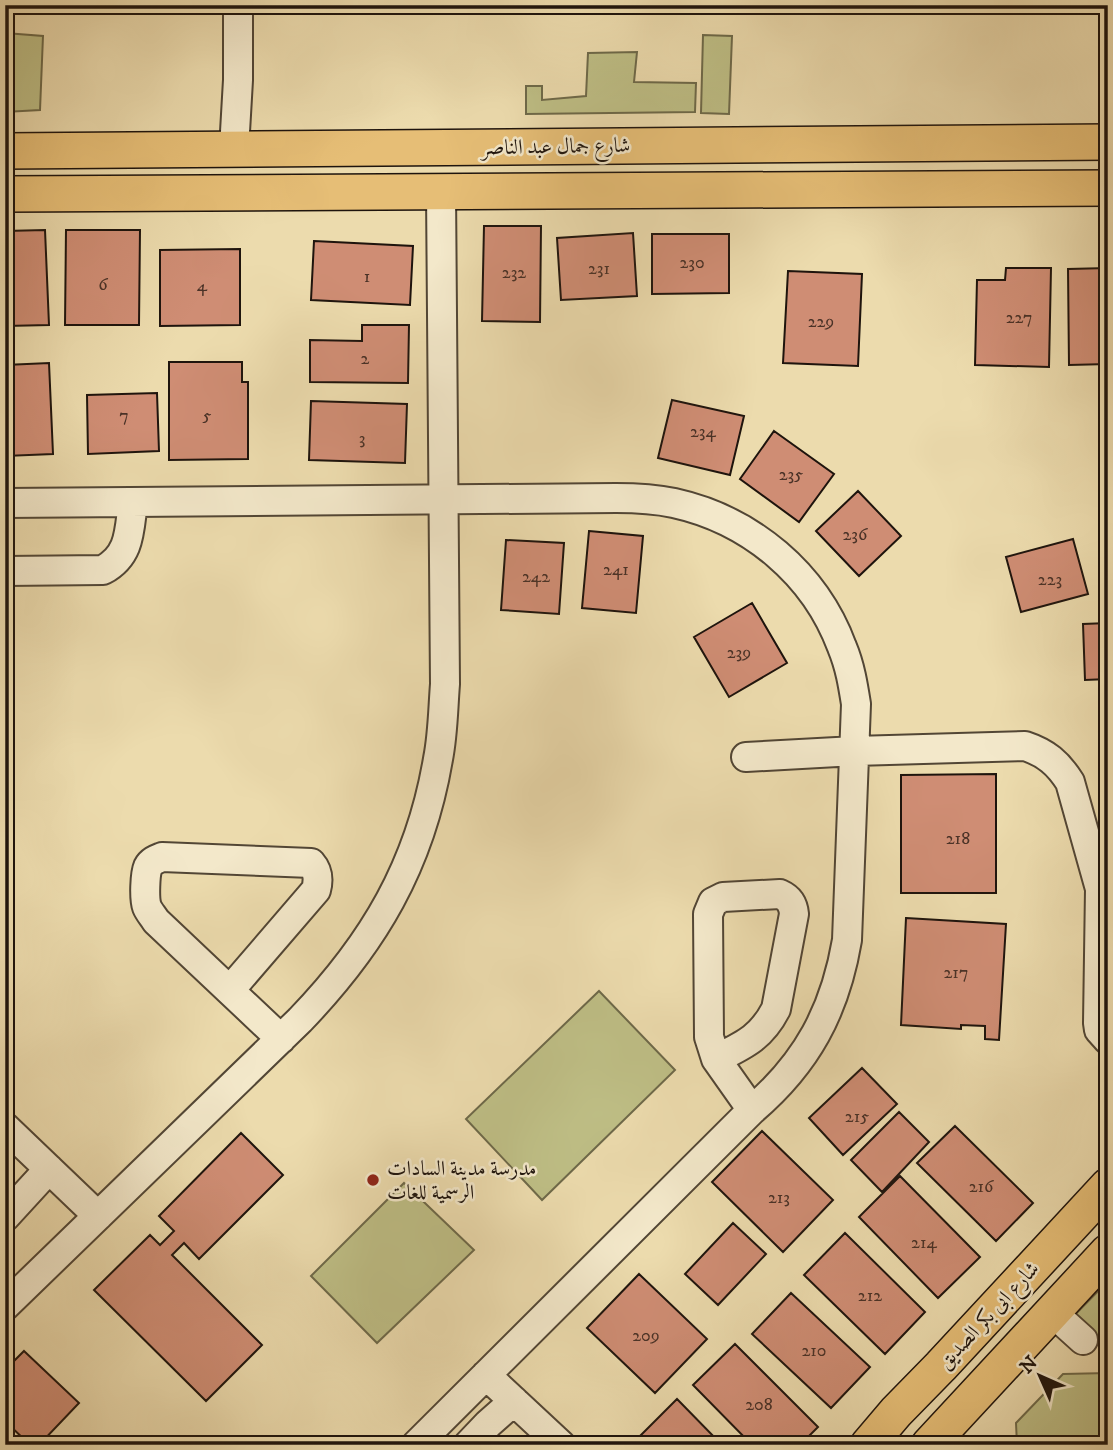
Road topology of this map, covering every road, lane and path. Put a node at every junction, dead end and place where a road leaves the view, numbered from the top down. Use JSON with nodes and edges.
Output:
{"nodes":[{"id":1,"x":238,"y":5,"type":"edge"},
{"id":2,"x":1108,"y":142,"type":"edge"},
{"id":3,"x":234,"y":149,"type":"junction"},
{"id":4,"x":5,"y":151,"type":"edge"},
{"id":5,"x":1108,"y":188,"type":"edge"},
{"id":6,"x":441,"y":191,"type":"junction"},
{"id":7,"x":5,"y":194,"type":"edge"},
{"id":8,"x":443,"y":500,"type":"junction"},
{"id":9,"x":133,"y":502,"type":"junction"},
{"id":10,"x":5,"y":503,"type":"edge"},
{"id":11,"x":5,"y":571,"type":"edge"},
{"id":12,"x":855,"y":751,"type":"junction"},
{"id":13,"x":746,"y":757,"type":"dead end"},
{"id":14,"x":1104,"y":889,"type":"edge"},
{"id":15,"x":230,"y":990,"type":"junction"},
{"id":16,"x":281,"y":1039,"type":"junction"},
{"id":17,"x":1108,"y":1040,"type":"edge"},
{"id":18,"x":716,"y":1059,"type":"junction"},
{"id":19,"x":752,"y":1110,"type":"junction"},
{"id":20,"x":5,"y":1127,"type":"edge"},
{"id":21,"x":49,"y":1169,"type":"junction"},
{"id":22,"x":1108,"y":1186,"type":"edge"},
{"id":23,"x":98,"y":1216,"type":"junction"},
{"id":24,"x":5,"y":1217,"type":"edge"},
{"id":25,"x":1108,"y":1252,"type":"edge"},
{"id":26,"x":5,"y":1306,"type":"edge"},
{"id":27,"x":1052,"y":1312,"type":"junction"},
{"id":28,"x":1083,"y":1340,"type":"dead end"},
{"id":29,"x":486,"y":1375,"type":"junction"},
{"id":30,"x":514,"y":1401,"type":"junction"},
{"id":31,"x":896,"y":1412,"type":"junction"},
{"id":32,"x":930,"y":1444,"type":"edge"},
{"id":33,"x":416,"y":1445,"type":"edge"},
{"id":34,"x":468,"y":1445,"type":"edge"},
{"id":35,"x":561,"y":1445,"type":"edge"},
{"id":36,"x":868,"y":1445,"type":"edge"}],
"edges":[{"from":1,"to":3,"type":"street"},
{"from":2,"to":3,"type":"main road","name":"شارع جمال عبد الناصر"},
{"from":3,"to":4,"type":"main road","name":"شارع جمال عبد الناصر"},
{"from":5,"to":6,"type":"main road","name":"شارع جمال عبد الناصر"},
{"from":6,"to":7,"type":"main road","name":"شارع جمال عبد الناصر"},
{"from":6,"to":8,"type":"street"},
{"from":8,"to":9,"type":"street"},
{"from":8,"to":12,"type":"street"},
{"from":8,"to":16,"type":"street"},
{"from":9,"to":10,"type":"street"},
{"from":9,"to":11,"type":"street"},
{"from":12,"to":13,"type":"street"},
{"from":12,"to":14,"type":"street"},
{"from":12,"to":19,"type":"street"},
{"from":14,"to":17,"type":"street"},
{"from":15,"to":15,"type":"street"},
{"from":15,"to":16,"type":"street"},
{"from":16,"to":23,"type":"street"},
{"from":18,"to":18,"type":"street"},
{"from":18,"to":19,"type":"street"},
{"from":19,"to":29,"type":"street"},
{"from":20,"to":21,"type":"street"},
{"from":21,"to":23,"type":"street"},
{"from":21,"to":24,"type":"street"},
{"from":22,"to":31,"type":"main road","name":"شارع ابى بكر الصديق"},
{"from":23,"to":26,"type":"street"},
{"from":25,"to":27,"type":"main road"},
{"from":27,"to":28,"type":"street"},
{"from":27,"to":32,"type":"main road"},
{"from":29,"to":30,"type":"street"},
{"from":29,"to":33,"type":"street"},
{"from":30,"to":34,"type":"street"},
{"from":30,"to":35,"type":"street"},
{"from":31,"to":32,"type":"main road"},
{"from":31,"to":36,"type":"main road","name":"شارع ابى بكر الصديق"}]}
